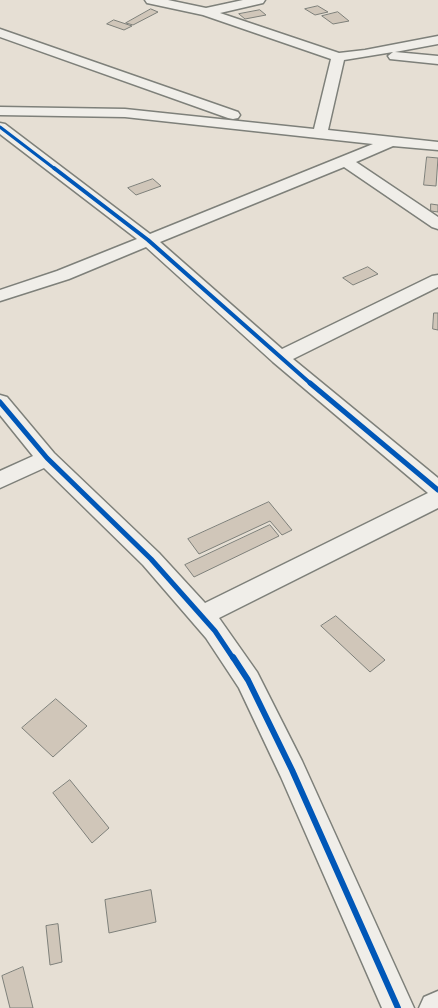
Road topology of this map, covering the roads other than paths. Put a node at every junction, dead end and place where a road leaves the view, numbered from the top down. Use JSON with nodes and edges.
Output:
{"nodes":[{"id":1,"x":150,"y":0,"type":"edge"},
{"id":2,"x":259,"y":0,"type":"edge"},
{"id":3,"x":206,"y":12,"type":"junction"},
{"id":4,"x":0,"y":33,"type":"edge"},
{"id":5,"x":438,"y":40,"type":"edge"},
{"id":6,"x":366,"y":54,"type":"junction"},
{"id":7,"x":338,"y":57,"type":"junction"},
{"id":8,"x":438,"y":60,"type":"edge"},
{"id":9,"x":0,"y":111,"type":"edge"},
{"id":10,"x":251,"y":126,"type":"junction"},
{"id":11,"x":0,"y":127,"type":"edge"},
{"id":12,"x":320,"y":133,"type":"junction"},
{"id":13,"x":392,"y":140,"type":"junction"},
{"id":14,"x":438,"y":146,"type":"edge"},
{"id":15,"x":346,"y":161,"type":"junction"},
{"id":16,"x":438,"y":224,"type":"edge"},
{"id":17,"x":148,"y":240,"type":"junction"},
{"id":18,"x":438,"y":280,"type":"edge"},
{"id":19,"x":0,"y":296,"type":"edge"},
{"id":20,"x":280,"y":358,"type":"junction"},
{"id":21,"x":0,"y":402,"type":"edge"},
{"id":22,"x":47,"y":458,"type":"junction"},
{"id":23,"x":0,"y":480,"type":"edge"},
{"id":24,"x":438,"y":490,"type":"edge"},
{"id":25,"x":438,"y":498,"type":"edge"},
{"id":26,"x":201,"y":616,"type":"junction"},
{"id":27,"x":438,"y":1007,"type":"edge"},
{"id":28,"x":398,"y":1008,"type":"edge"},
{"id":29,"x":435,"y":1008,"type":"edge"}],
"edges":[{"from":1,"to":3,"type":"street"},
{"from":2,"to":3,"type":"street"},
{"from":3,"to":7,"type":"street"},
{"from":4,"to":10,"type":"street"},
{"from":5,"to":6,"type":"street"},
{"from":6,"to":7,"type":"street"},
{"from":6,"to":8,"type":"street"},
{"from":7,"to":12,"type":"street"},
{"from":9,"to":10,"type":"street"},
{"from":10,"to":12,"type":"street"},
{"from":11,"to":17,"type":"street"},
{"from":12,"to":13,"type":"street"},
{"from":13,"to":14,"type":"street"},
{"from":13,"to":15,"type":"street"},
{"from":15,"to":16,"type":"street"},
{"from":15,"to":17,"type":"street"},
{"from":17,"to":19,"type":"street"},
{"from":17,"to":20,"type":"street"},
{"from":18,"to":20,"type":"street"},
{"from":20,"to":24,"type":"street"},
{"from":21,"to":22,"type":"street"},
{"from":22,"to":23,"type":"street"},
{"from":22,"to":26,"type":"street"},
{"from":25,"to":26,"type":"street"},
{"from":26,"to":28,"type":"street"},
{"from":27,"to":29,"type":"street"}]}
